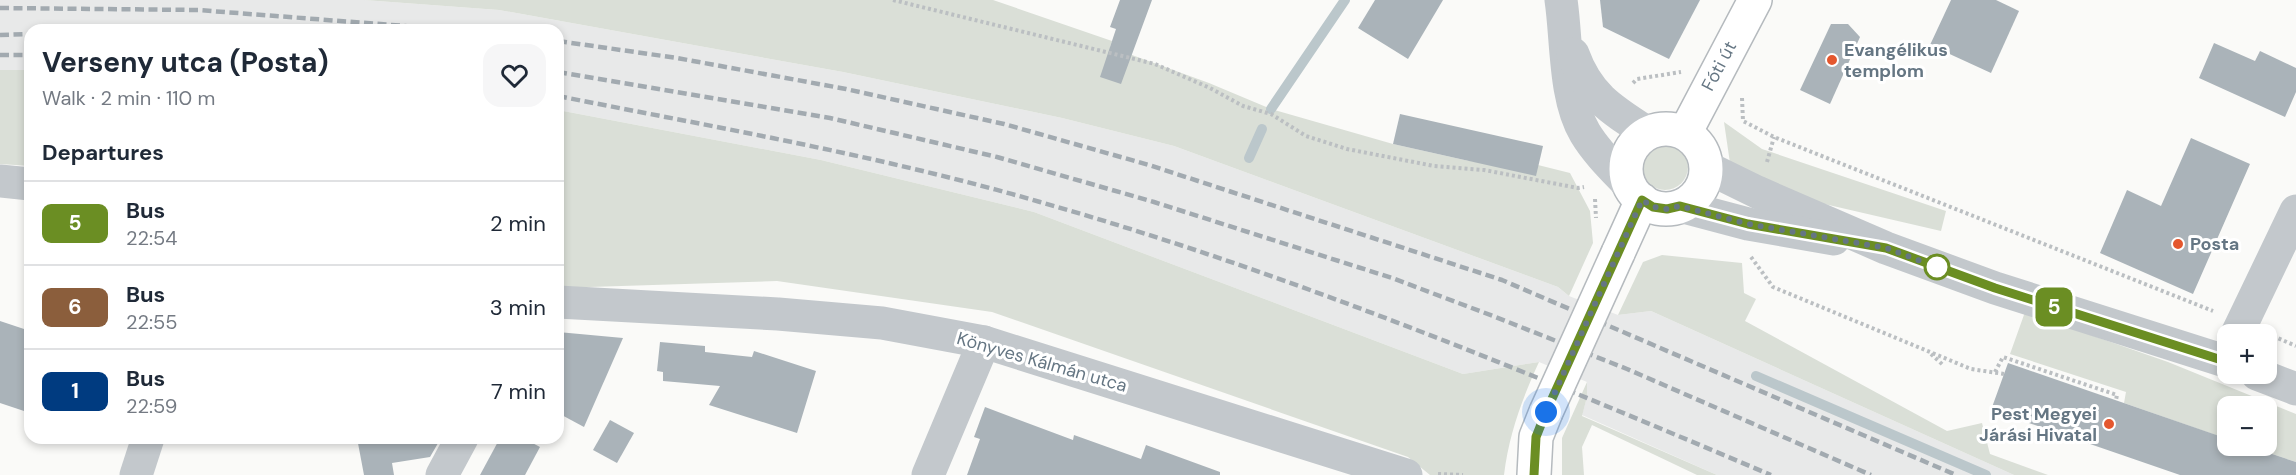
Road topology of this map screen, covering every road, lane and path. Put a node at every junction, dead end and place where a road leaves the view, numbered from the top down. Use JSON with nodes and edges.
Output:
{"nodes":[{"id":1,"x":892,"y":0,"type":"edge"},
{"id":2,"x":1755,"y":0,"type":"edge"},
{"id":3,"x":903,"y":2,"type":"edge"},
{"id":4,"x":1563,"y":16,"type":"edge"},
{"id":5,"x":1741,"y":95,"type":"dead end"},
{"id":6,"x":1648,"y":133,"type":"junction"},
{"id":7,"x":1685,"y":133,"type":"junction"},
{"id":8,"x":1706,"y":167,"type":"junction"},
{"id":9,"x":0,"y":181,"type":"edge"},
{"id":10,"x":24,"y":183,"type":"edge"},
{"id":11,"x":1593,"y":184,"type":"dead end"},
{"id":12,"x":1594,"y":193,"type":"dead end"},
{"id":13,"x":1636,"y":193,"type":"junction"},
{"id":14,"x":1680,"y":206,"type":"junction"},
{"id":15,"x":2296,"y":211,"type":"edge"},
{"id":16,"x":1596,"y":221,"type":"dead end"},
{"id":17,"x":1886,"y":248,"type":"junction"},
{"id":18,"x":1748,"y":250,"type":"dead end"},
{"id":19,"x":564,"y":302,"type":"edge"},
{"id":20,"x":2242,"y":324,"type":"edge"},
{"id":21,"x":2217,"y":339,"type":"edge"},
{"id":22,"x":984,"y":342,"type":"junction"},
{"id":23,"x":2217,"y":342,"type":"edge"},
{"id":24,"x":1928,"y":351,"type":"junction"},
{"id":25,"x":1943,"y":364,"type":"dead end"},
{"id":26,"x":1995,"y":372,"type":"junction"},
{"id":27,"x":2004,"y":374,"type":"dead end"},
{"id":28,"x":2277,"y":382,"type":"edge"},
{"id":29,"x":2296,"y":389,"type":"edge"},
{"id":30,"x":2116,"y":400,"type":"dead end"},
{"id":31,"x":146,"y":444,"type":"edge"},
{"id":32,"x":459,"y":444,"type":"edge"},
{"id":33,"x":136,"y":475,"type":"edge"},
{"id":34,"x":442,"y":475,"type":"edge"},
{"id":35,"x":928,"y":475,"type":"edge"},
{"id":36,"x":1406,"y":475,"type":"edge"},
{"id":37,"x":1534,"y":475,"type":"edge"}],
"edges":[{"from":1,"to":3,"type":"path"},
{"from":2,"to":7,"type":"main road","name":"Fóti út"},
{"from":3,"to":11,"type":"path"},
{"from":4,"to":6,"type":"street"},
{"from":4,"to":13,"type":"street"},
{"from":5,"to":21,"type":"path"},
{"from":6,"to":7,"type":"main road"},
{"from":6,"to":13,"type":"main road"},
{"from":7,"to":8,"type":"main road"},
{"from":8,"to":14,"type":"main road"},
{"from":8,"to":17,"type":"street"},
{"from":9,"to":10,"type":"street"},
{"from":12,"to":16,"type":"path"},
{"from":13,"to":14,"type":"main road"},
{"from":13,"to":37,"type":"main road","bridge":true},
{"from":14,"to":17,"type":"street"},
{"from":15,"to":20,"type":"street"},
{"from":17,"to":23,"type":"street"},
{"from":18,"to":24,"type":"path"},
{"from":19,"to":22,"type":"street","name":"Könyves Kálmán utca"},
{"from":22,"to":35,"type":"street"},
{"from":22,"to":36,"type":"street","name":"Könyves Kálmán utca"},
{"from":24,"to":25,"type":"path"},
{"from":24,"to":26,"type":"path"},
{"from":26,"to":27,"type":"path"},
{"from":26,"to":30,"type":"path"},
{"from":28,"to":29,"type":"street"},
{"from":31,"to":33,"type":"street"},
{"from":32,"to":34,"type":"street"}]}
